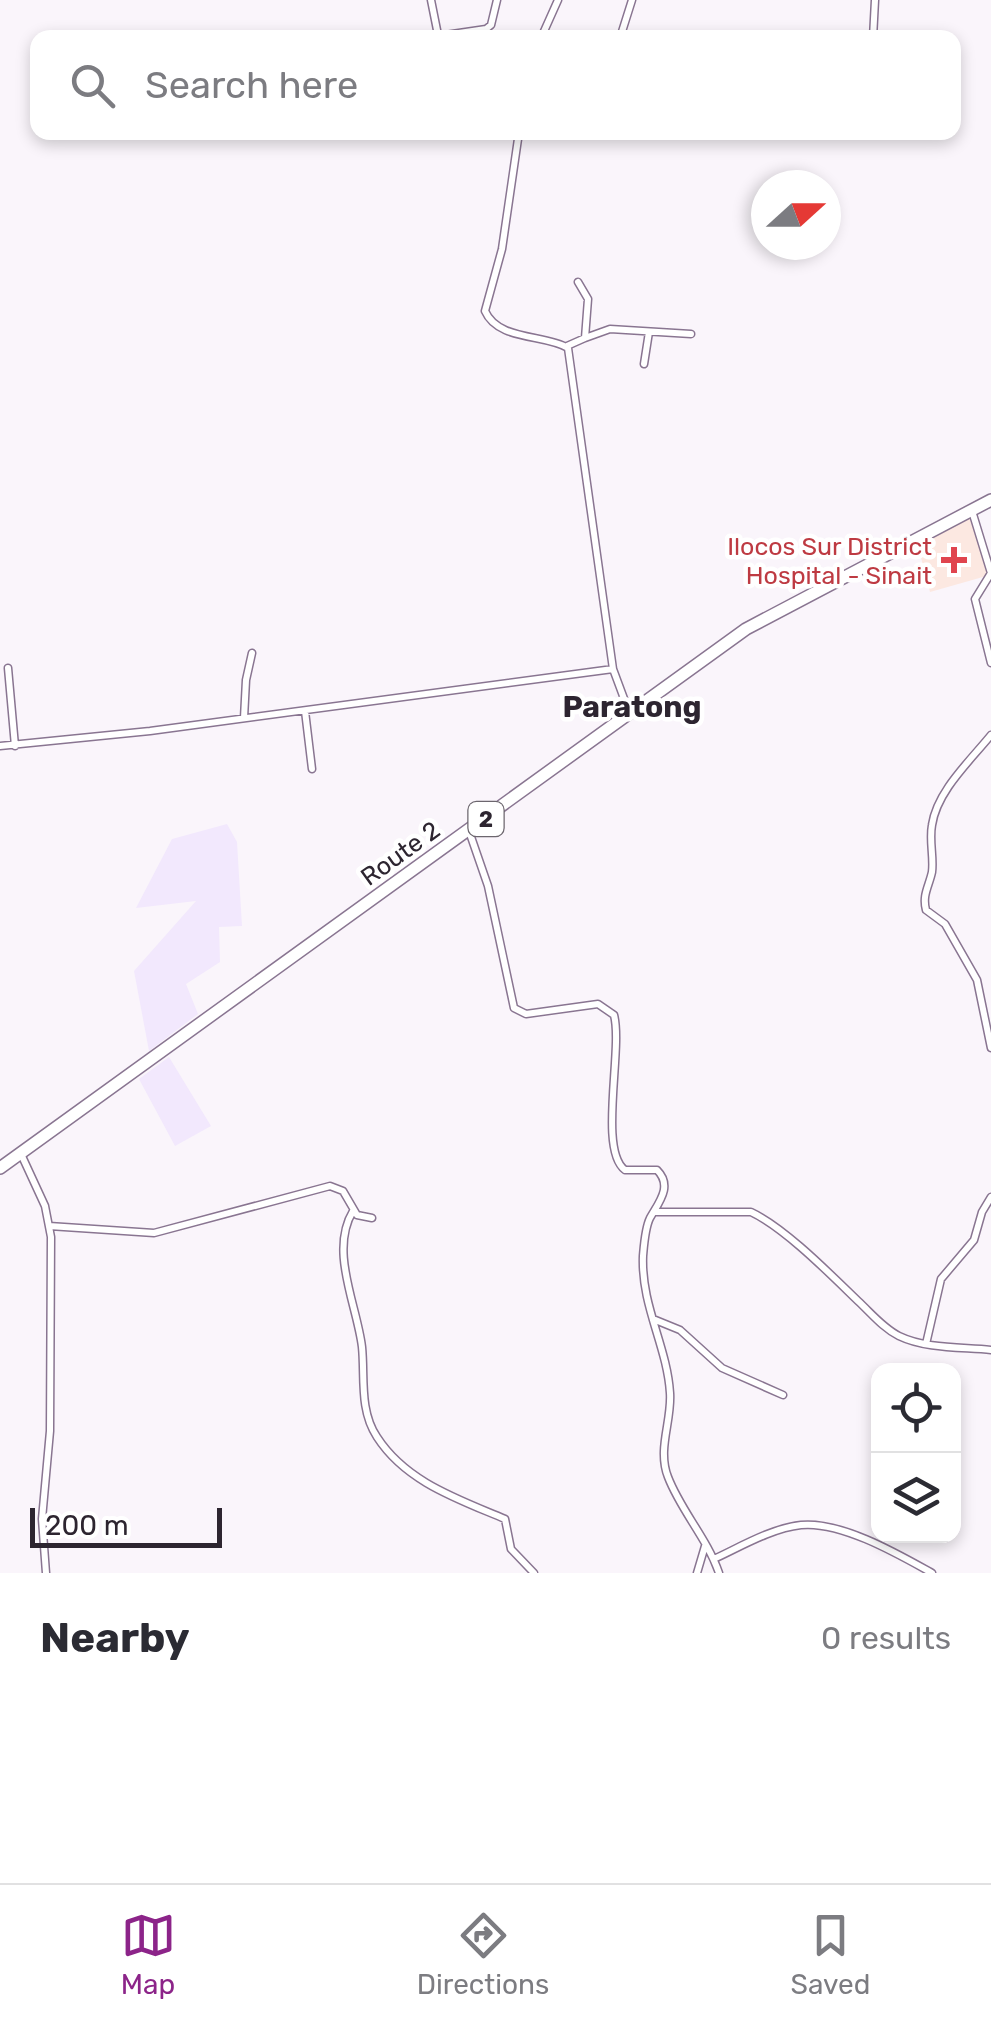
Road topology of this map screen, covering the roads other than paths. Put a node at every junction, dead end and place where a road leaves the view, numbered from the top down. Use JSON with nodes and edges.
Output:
{"nodes":[{"id":1,"x":430,"y":0,"type":"edge"},
{"id":2,"x":497,"y":0,"type":"edge"},
{"id":3,"x":558,"y":0,"type":"edge"},
{"id":4,"x":632,"y":0,"type":"edge"},
{"id":5,"x":875,"y":0,"type":"edge"},
{"id":6,"x":437,"y":30,"type":"edge"},
{"id":7,"x":476,"y":30,"type":"edge"},
{"id":8,"x":545,"y":30,"type":"edge"},
{"id":9,"x":623,"y":30,"type":"edge"},
{"id":10,"x":873,"y":30,"type":"edge"},
{"id":11,"x":518,"y":140,"type":"edge"},
{"id":12,"x":578,"y":282,"type":"dead end"},
{"id":13,"x":649,"y":332,"type":"junction"},
{"id":14,"x":691,"y":334,"type":"dead end"},
{"id":15,"x":585,"y":338,"type":"junction"},
{"id":16,"x":568,"y":346,"type":"junction"},
{"id":17,"x":644,"y":364,"type":"dead end"},
{"id":18,"x":991,"y":500,"type":"edge"},
{"id":19,"x":972,"y":510,"type":"junction"},
{"id":20,"x":990,"y":579,"type":"edge"},
{"id":21,"x":252,"y":652,"type":"dead end"},
{"id":22,"x":991,"y":664,"type":"edge"},
{"id":23,"x":8,"y":668,"type":"dead end"},
{"id":24,"x":614,"y":668,"type":"junction"},
{"id":25,"x":305,"y":710,"type":"junction"},
{"id":26,"x":630,"y":714,"type":"junction"},
{"id":27,"x":244,"y":718,"type":"junction"},
{"id":28,"x":991,"y":735,"type":"edge"},
{"id":29,"x":0,"y":746,"type":"edge"},
{"id":30,"x":15,"y":746,"type":"junction"},
{"id":31,"x":312,"y":769,"type":"dead end"},
{"id":32,"x":469,"y":831,"type":"junction"},
{"id":33,"x":991,"y":1048,"type":"edge"},
{"id":34,"x":21,"y":1154,"type":"junction"},
{"id":35,"x":0,"y":1168,"type":"edge"},
{"id":36,"x":991,"y":1198,"type":"edge"},
{"id":37,"x":352,"y":1211,"type":"junction"},
{"id":38,"x":655,"y":1212,"type":"junction"},
{"id":39,"x":372,"y":1218,"type":"dead end"},
{"id":40,"x":50,"y":1226,"type":"junction"},
{"id":41,"x":652,"y":1318,"type":"junction"},
{"id":42,"x":926,"y":1344,"type":"junction"},
{"id":43,"x":991,"y":1350,"type":"edge"},
{"id":44,"x":782,"y":1395,"type":"dead end"},
{"id":45,"x":706,"y":1544,"type":"junction"},
{"id":46,"x":714,"y":1559,"type":"junction"},
{"id":47,"x":46,"y":1573,"type":"edge"},
{"id":48,"x":534,"y":1573,"type":"edge"},
{"id":49,"x":697,"y":1573,"type":"edge"},
{"id":50,"x":719,"y":1573,"type":"edge"},
{"id":51,"x":932,"y":1573,"type":"edge"}],
"edges":[{"from":1,"to":6,"type":"street"},
{"from":2,"to":7,"type":"street"},
{"from":3,"to":8,"type":"street"},
{"from":4,"to":9,"type":"street"},
{"from":5,"to":10,"type":"street"},
{"from":11,"to":16,"type":"street"},
{"from":12,"to":15,"type":"street"},
{"from":13,"to":14,"type":"street"},
{"from":13,"to":15,"type":"street"},
{"from":13,"to":17,"type":"street"},
{"from":15,"to":16,"type":"street"},
{"from":16,"to":24,"type":"street"},
{"from":18,"to":19,"type":"highway","name":"Route 2","number":"2"},
{"from":19,"to":20,"type":"street"},
{"from":19,"to":26,"type":"highway","name":"Route 2","number":"2"},
{"from":20,"to":22,"type":"street"},
{"from":21,"to":27,"type":"street"},
{"from":23,"to":30,"type":"street"},
{"from":24,"to":25,"type":"street"},
{"from":24,"to":26,"type":"street"},
{"from":25,"to":27,"type":"street"},
{"from":25,"to":31,"type":"street"},
{"from":26,"to":32,"type":"highway","name":"Route 2","number":"2"},
{"from":27,"to":30,"type":"street"},
{"from":28,"to":33,"type":"street"},
{"from":29,"to":30,"type":"street"},
{"from":32,"to":34,"type":"highway","name":"Route 2","number":"2"},
{"from":32,"to":38,"type":"street"},
{"from":34,"to":35,"type":"highway","name":"Route 2","number":"2"},
{"from":34,"to":40,"type":"street"},
{"from":36,"to":42,"type":"street"},
{"from":37,"to":39,"type":"street"},
{"from":37,"to":40,"type":"street"},
{"from":37,"to":48,"type":"street"},
{"from":38,"to":41,"type":"street"},
{"from":38,"to":42,"type":"street"},
{"from":40,"to":47,"type":"street"},
{"from":41,"to":44,"type":"street"},
{"from":41,"to":45,"type":"street"},
{"from":42,"to":43,"type":"street"},
{"from":45,"to":46,"type":"street"},
{"from":45,"to":49,"type":"street"},
{"from":46,"to":50,"type":"street"},
{"from":46,"to":51,"type":"street"}]}
